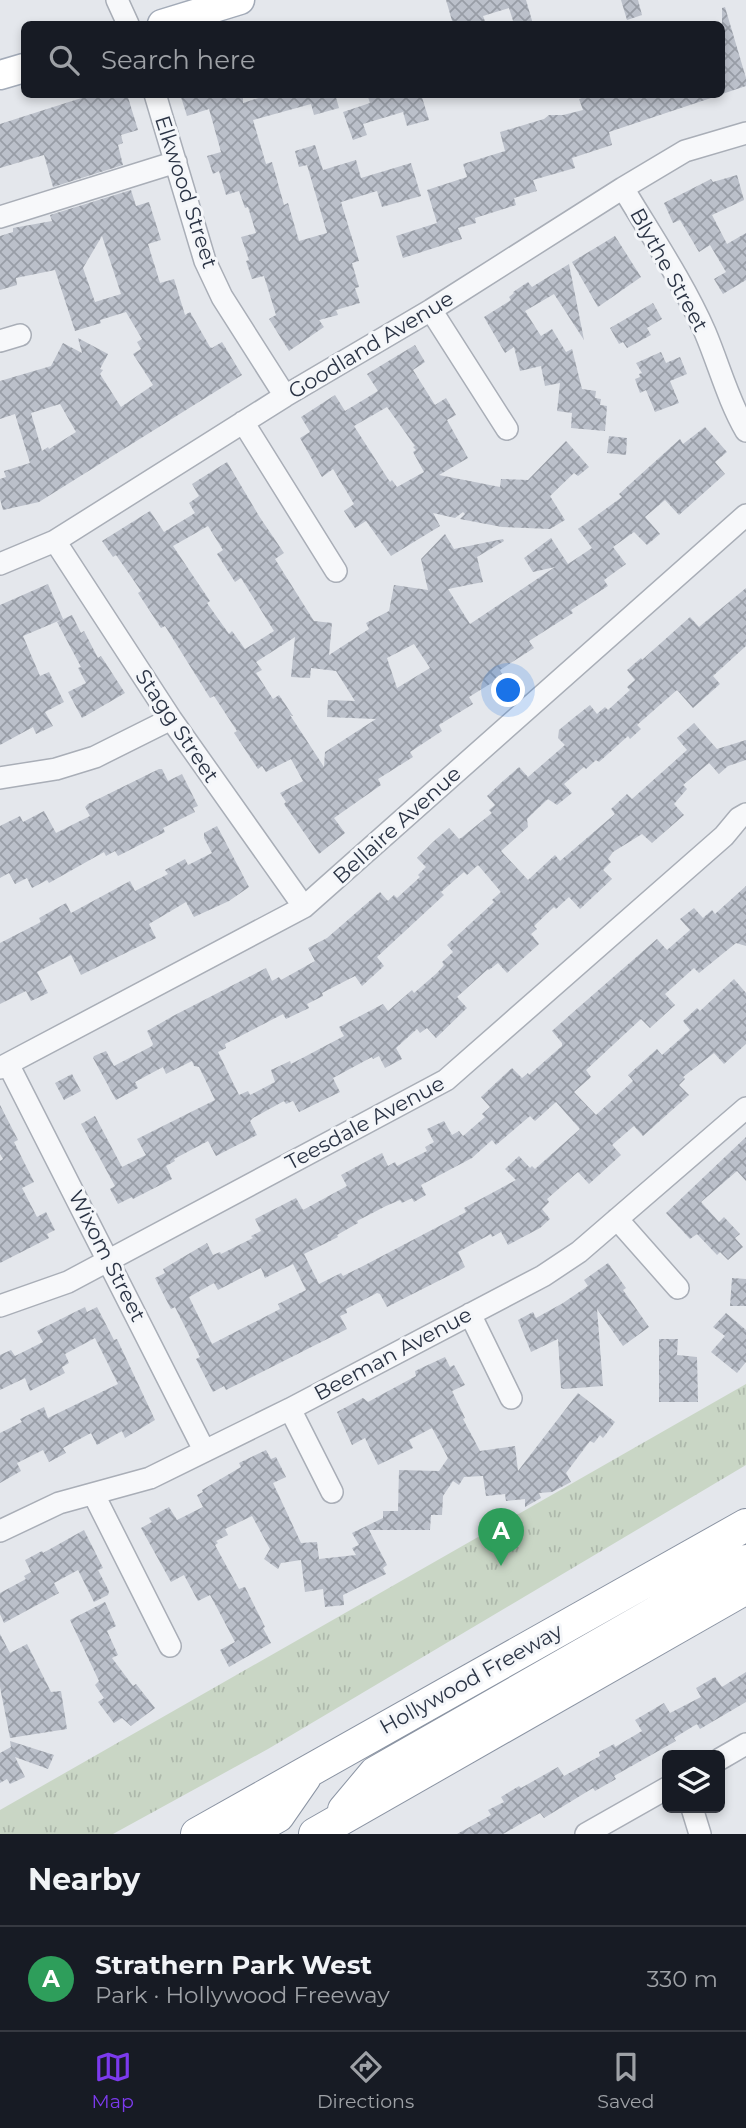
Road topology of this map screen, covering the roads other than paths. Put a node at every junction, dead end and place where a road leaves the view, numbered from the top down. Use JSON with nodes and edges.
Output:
{"nodes":[{"id":1,"x":117,"y":0,"type":"edge"},
{"id":2,"x":240,"y":0,"type":"edge"},
{"id":3,"x":127,"y":21,"type":"edge"},
{"id":4,"x":172,"y":21,"type":"edge"},
{"id":5,"x":21,"y":69,"type":"edge"},
{"id":6,"x":0,"y":75,"type":"edge"},
{"id":7,"x":156,"y":98,"type":"edge"},
{"id":8,"x":746,"y":133,"type":"edge"},
{"id":9,"x":176,"y":162,"type":"junction"},
{"id":10,"x":623,"y":188,"type":"junction"},
{"id":11,"x":0,"y":216,"type":"edge"},
{"id":12,"x":431,"y":310,"type":"junction"},
{"id":13,"x":285,"y":396,"type":"junction"},
{"id":14,"x":243,"y":422,"type":"junction"},
{"id":15,"x":506,"y":429,"type":"dead end"},
{"id":16,"x":746,"y":431,"type":"edge"},
{"id":17,"x":746,"y":515,"type":"edge"},
{"id":18,"x":55,"y":541,"type":"junction"},
{"id":19,"x":0,"y":564,"type":"edge"},
{"id":20,"x":337,"y":571,"type":"dead end"},
{"id":21,"x":171,"y":719,"type":"junction"},
{"id":22,"x":0,"y":778,"type":"edge"},
{"id":23,"x":746,"y":814,"type":"edge"},
{"id":24,"x":304,"y":907,"type":"junction"},
{"id":25,"x":4,"y":1066,"type":"edge"},
{"id":26,"x":746,"y":1108,"type":"edge"},
{"id":27,"x":617,"y":1219,"type":"junction"},
{"id":28,"x":108,"y":1258,"type":"junction"},
{"id":29,"x":678,"y":1288,"type":"dead end"},
{"id":30,"x":0,"y":1306,"type":"edge"},
{"id":31,"x":470,"y":1314,"type":"junction"},
{"id":32,"x":511,"y":1398,"type":"dead end"},
{"id":33,"x":289,"y":1409,"type":"junction"},
{"id":34,"x":204,"y":1450,"type":"junction"},
{"id":35,"x":332,"y":1492,"type":"dead end"},
{"id":36,"x":94,"y":1495,"type":"junction"},
{"id":37,"x":746,"y":1525,"type":"edge"},
{"id":38,"x":0,"y":1531,"type":"edge"},
{"id":39,"x":746,"y":1561,"type":"edge"},
{"id":40,"x":746,"y":1588,"type":"edge"},
{"id":41,"x":170,"y":1646,"type":"dead end"},
{"id":42,"x":746,"y":1744,"type":"edge"},
{"id":43,"x":725,"y":1756,"type":"edge"},
{"id":44,"x":309,"y":1770,"type":"junction"},
{"id":45,"x":662,"y":1791,"type":"edge"},
{"id":46,"x":694,"y":1813,"type":"edge"},
{"id":47,"x":324,"y":1829,"type":"edge"},
{"id":48,"x":197,"y":1834,"type":"edge"},
{"id":49,"x":246,"y":1834,"type":"edge"},
{"id":50,"x":586,"y":1834,"type":"edge"},
{"id":51,"x":700,"y":1834,"type":"edge"}],
"edges":[{"from":1,"to":3,"type":"street"},
{"from":2,"to":4,"type":"main road"},
{"from":5,"to":6,"type":"main road"},
{"from":7,"to":9,"type":"street","name":"Elkwood Street"},
{"from":8,"to":10,"type":"street","name":"Goodland Avenue"},
{"from":9,"to":11,"type":"street"},
{"from":9,"to":13,"type":"street","name":"Elkwood Street"},
{"from":10,"to":12,"type":"street","name":"Goodland Avenue"},
{"from":10,"to":16,"type":"street","name":"Blythe Street"},
{"from":12,"to":13,"type":"street","name":"Goodland Avenue"},
{"from":12,"to":15,"type":"street"},
{"from":13,"to":14,"type":"street","name":"Goodland Avenue"},
{"from":14,"to":18,"type":"street","name":"Goodland Avenue"},
{"from":14,"to":20,"type":"street"},
{"from":17,"to":24,"type":"street","name":"Bellaire Avenue"},
{"from":18,"to":19,"type":"street","name":"Goodland Avenue"},
{"from":18,"to":21,"type":"street","name":"Stagg Street"},
{"from":21,"to":22,"type":"street"},
{"from":21,"to":24,"type":"street","name":"Stagg Street"},
{"from":23,"to":28,"type":"street","name":"Teesdale Avenue"},
{"from":24,"to":25,"type":"street","name":"Bellaire Avenue"},
{"from":25,"to":28,"type":"street","name":"Wixom Street"},
{"from":26,"to":27,"type":"street","name":"Beeman Avenue"},
{"from":27,"to":29,"type":"street"},
{"from":27,"to":31,"type":"street","name":"Beeman Avenue"},
{"from":28,"to":30,"type":"street","name":"Teesdale Avenue"},
{"from":28,"to":34,"type":"street","name":"Wixom Street"},
{"from":31,"to":32,"type":"street"},
{"from":31,"to":33,"type":"street","name":"Beeman Avenue"},
{"from":33,"to":34,"type":"street","name":"Beeman Avenue"},
{"from":33,"to":35,"type":"street"},
{"from":34,"to":36,"type":"street","name":"Beeman Avenue"},
{"from":36,"to":38,"type":"street","name":"Beeman Avenue"},
{"from":36,"to":41,"type":"street"},
{"from":37,"to":44,"type":"highway","name":"Hollywood Freeway"},
{"from":39,"to":47,"type":"highway"},
{"from":40,"to":47,"type":"highway"},
{"from":42,"to":43,"type":"street"},
{"from":44,"to":48,"type":"highway","name":"Hollywood Freeway"},
{"from":44,"to":49,"type":"highway"},
{"from":45,"to":50,"type":"street"},
{"from":46,"to":51,"type":"street"}]}
